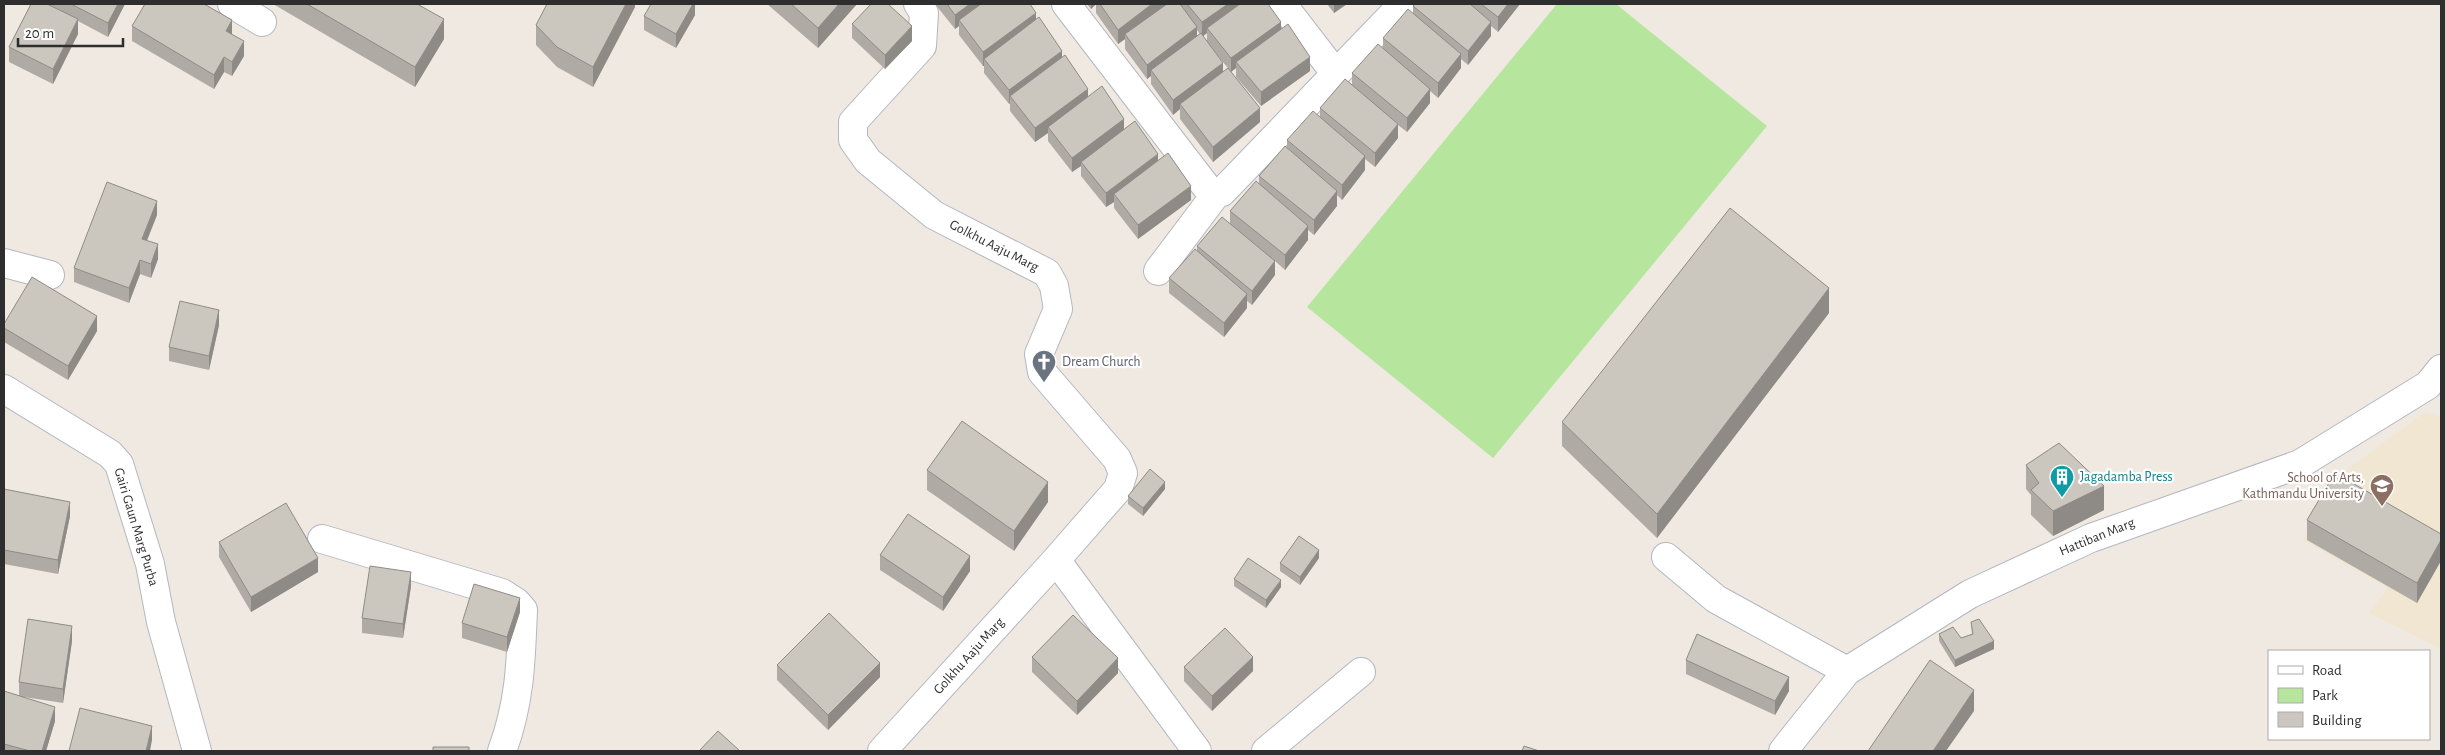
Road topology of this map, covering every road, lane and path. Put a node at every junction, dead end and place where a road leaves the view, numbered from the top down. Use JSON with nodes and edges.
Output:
{"nodes":[{"id":1,"x":232,"y":4,"type":"edge"},
{"id":2,"x":918,"y":4,"type":"edge"},
{"id":3,"x":1066,"y":4,"type":"edge"},
{"id":4,"x":1282,"y":4,"type":"edge"},
{"id":5,"x":1404,"y":4,"type":"edge"},
{"id":6,"x":262,"y":22,"type":"dead end"},
{"id":7,"x":1336,"y":74,"type":"junction"},
{"id":8,"x":1216,"y":194,"type":"junction"},
{"id":9,"x":4,"y":263,"type":"edge"},
{"id":10,"x":1158,"y":271,"type":"dead end"},
{"id":11,"x":50,"y":275,"type":"dead end"},
{"id":12,"x":2441,"y":369,"type":"edge"},
{"id":13,"x":4,"y":389,"type":"edge"},
{"id":14,"x":322,"y":539,"type":"dead end"},
{"id":15,"x":1666,"y":557,"type":"dead end"},
{"id":16,"x":1056,"y":560,"type":"junction"},
{"id":17,"x":1847,"y":671,"type":"junction"},
{"id":18,"x":1361,"y":672,"type":"dead end"},
{"id":19,"x":197,"y":751,"type":"edge"},
{"id":20,"x":502,"y":751,"type":"edge"},
{"id":21,"x":882,"y":751,"type":"edge"},
{"id":22,"x":1197,"y":751,"type":"edge"},
{"id":23,"x":1266,"y":751,"type":"edge"},
{"id":24,"x":1783,"y":751,"type":"edge"}],
"edges":[{"from":1,"to":6,"type":"street"},
{"from":2,"to":16,"type":"street","name":"Golkhu Aaju Marg"},
{"from":3,"to":8,"type":"street"},
{"from":4,"to":7,"type":"street"},
{"from":5,"to":7,"type":"street"},
{"from":7,"to":8,"type":"street"},
{"from":8,"to":10,"type":"street"},
{"from":9,"to":11,"type":"street"},
{"from":12,"to":17,"type":"street","name":"Hattiban Marg"},
{"from":13,"to":19,"type":"street","name":"Gairi Gaun Marg Purba"},
{"from":14,"to":20,"type":"street"},
{"from":15,"to":17,"type":"street"},
{"from":16,"to":21,"type":"street","name":"Golkhu Aaju Marg"},
{"from":16,"to":22,"type":"street"},
{"from":17,"to":24,"type":"street","name":"Hattiban Marg"},
{"from":18,"to":23,"type":"street"}]}
